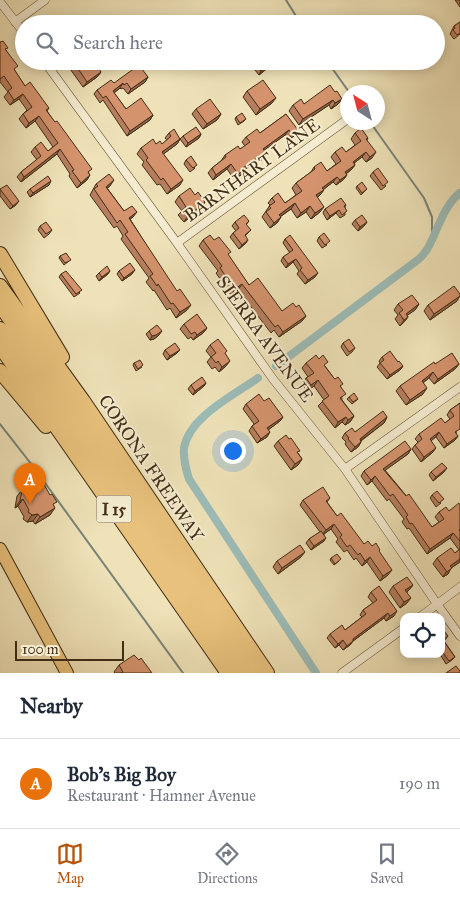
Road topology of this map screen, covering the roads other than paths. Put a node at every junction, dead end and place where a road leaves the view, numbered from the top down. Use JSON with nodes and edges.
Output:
{"nodes":[{"id":1,"x":45,"y":0,"type":"edge"},
{"id":2,"x":0,"y":2,"type":"edge"},
{"id":3,"x":25,"y":15,"type":"edge"},
{"id":4,"x":15,"y":22,"type":"edge"},
{"id":5,"x":51,"y":70,"type":"edge"},
{"id":6,"x":340,"y":125,"type":"edge"},
{"id":7,"x":177,"y":243,"type":"junction"},
{"id":8,"x":0,"y":254,"type":"edge"},
{"id":9,"x":0,"y":286,"type":"edge"},
{"id":10,"x":0,"y":305,"type":"edge"},
{"id":11,"x":0,"y":329,"type":"edge"},
{"id":12,"x":0,"y":345,"type":"edge"},
{"id":13,"x":0,"y":371,"type":"edge"},
{"id":14,"x":460,"y":387,"type":"edge"},
{"id":15,"x":83,"y":401,"type":"junction"},
{"id":16,"x":345,"y":469,"type":"junction"},
{"id":17,"x":128,"y":530,"type":"junction"},
{"id":18,"x":0,"y":549,"type":"edge"},
{"id":19,"x":460,"y":587,"type":"edge"},
{"id":20,"x":437,"y":604,"type":"junction"},
{"id":21,"x":425,"y":613,"type":"edge"},
{"id":22,"x":400,"y":631,"type":"edge"},
{"id":23,"x":460,"y":636,"type":"edge"},
{"id":24,"x":67,"y":673,"type":"edge"},
{"id":25,"x":228,"y":673,"type":"edge"},
{"id":26,"x":239,"y":673,"type":"edge"},
{"id":27,"x":253,"y":673,"type":"edge"},
{"id":28,"x":267,"y":673,"type":"edge"},
{"id":29,"x":342,"y":673,"type":"edge"}],
"edges":[{"from":1,"to":3,"type":"street"},
{"from":2,"to":4,"type":"street"},
{"from":5,"to":7,"type":"street","name":"SIERRA AVENUE"},
{"from":6,"to":7,"type":"street","name":"BARNHART LANE"},
{"from":7,"to":16,"type":"street","name":"SIERRA AVENUE"},
{"from":8,"to":15,"type":"highway"},
{"from":9,"to":15,"type":"highway","name":"CORONA FREEWAY","number":"I 15"},
{"from":10,"to":27,"type":"highway"},
{"from":11,"to":26,"type":"highway"},
{"from":12,"to":17,"type":"highway","number":"I 15"},
{"from":13,"to":17,"type":"highway"},
{"from":14,"to":16,"type":"street"},
{"from":15,"to":28,"type":"highway","name":"CORONA FREEWAY","number":"I 15"},
{"from":16,"to":20,"type":"street","name":"SIERRA AVENUE"},
{"from":17,"to":25,"type":"highway","number":"I 15"},
{"from":18,"to":24,"type":"main road"},
{"from":19,"to":20,"type":"street"},
{"from":20,"to":21,"type":"street"},
{"from":20,"to":23,"type":"street","name":"SIERRA AVENUE"},
{"from":22,"to":29,"type":"street"}]}
